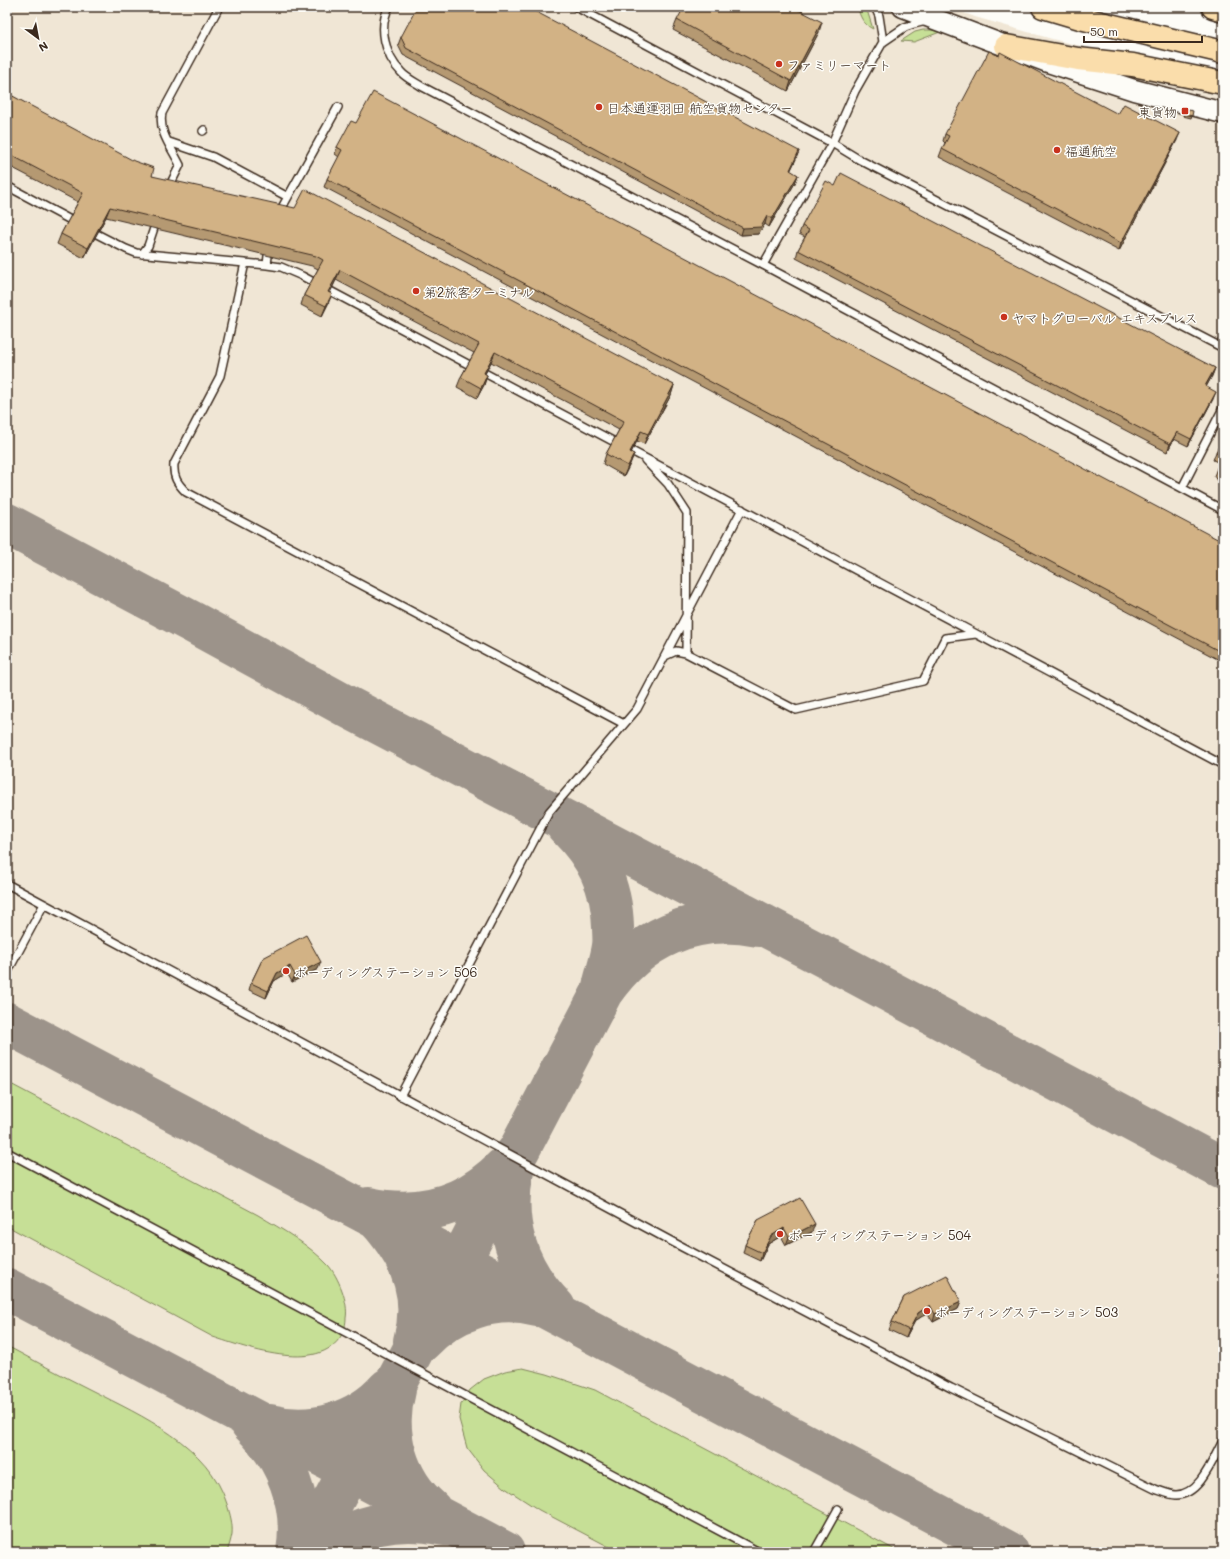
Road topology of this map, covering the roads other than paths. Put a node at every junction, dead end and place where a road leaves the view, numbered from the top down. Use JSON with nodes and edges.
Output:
{"nodes":[{"id":1,"x":219,"y":7,"type":"edge"},
{"id":2,"x":389,"y":7,"type":"edge"},
{"id":3,"x":576,"y":7,"type":"edge"},
{"id":4,"x":875,"y":7,"type":"edge"},
{"id":5,"x":903,"y":7,"type":"edge"},
{"id":6,"x":1043,"y":7,"type":"edge"},
{"id":7,"x":1213,"y":7,"type":"edge"},
{"id":8,"x":1223,"y":10,"type":"edge"},
{"id":9,"x":939,"y":20,"type":"junction"},
{"id":10,"x":883,"y":42,"type":"junction"},
{"id":11,"x":1006,"y":46,"type":"junction"},
{"id":12,"x":1223,"y":52,"type":"edge"},
{"id":13,"x":1223,"y":83,"type":"edge"},
{"id":14,"x":338,"y":107,"type":"dead end"},
{"id":15,"x":1223,"y":113,"type":"edge"},
{"id":16,"x":169,"y":142,"type":"junction"},
{"id":17,"x":832,"y":142,"type":"junction"},
{"id":18,"x":7,"y":186,"type":"edge"},
{"id":19,"x":168,"y":190,"type":"edge"},
{"id":20,"x":288,"y":197,"type":"junction"},
{"id":21,"x":278,"y":214,"type":"edge"},
{"id":22,"x":154,"y":228,"type":"edge"},
{"id":23,"x":142,"y":254,"type":"junction"},
{"id":24,"x":268,"y":256,"type":"edge"},
{"id":25,"x":245,"y":263,"type":"junction"},
{"id":26,"x":268,"y":265,"type":"junction"},
{"id":27,"x":763,"y":265,"type":"junction"},
{"id":28,"x":1223,"y":348,"type":"edge"},
{"id":29,"x":1223,"y":408,"type":"edge"},
{"id":30,"x":641,"y":455,"type":"junction"},
{"id":31,"x":1182,"y":488,"type":"junction"},
{"id":32,"x":742,"y":509,"type":"junction"},
{"id":33,"x":1223,"y":510,"type":"edge"},
{"id":34,"x":686,"y":615,"type":"junction"},
{"id":35,"x":976,"y":634,"type":"junction"},
{"id":36,"x":686,"y":653,"type":"junction"},
{"id":37,"x":665,"y":656,"type":"junction"},
{"id":38,"x":624,"y":724,"type":"junction"},
{"id":39,"x":1223,"y":765,"type":"edge"},
{"id":40,"x":7,"y":884,"type":"edge"},
{"id":41,"x":44,"y":904,"type":"junction"},
{"id":42,"x":7,"y":973,"type":"edge"},
{"id":43,"x":400,"y":1096,"type":"junction"},
{"id":44,"x":7,"y":1152,"type":"edge"},
{"id":45,"x":1223,"y":1441,"type":"edge"},
{"id":46,"x":838,"y":1509,"type":"dead end"},
{"id":47,"x":759,"y":1552,"type":"edge"},
{"id":48,"x":814,"y":1552,"type":"edge"}],
"edges":[{"from":1,"to":16,"type":"lane"},
{"from":2,"to":27,"type":"lane"},
{"from":3,"to":17,"type":"lane"},
{"from":4,"to":10,"type":"lane"},
{"from":5,"to":9,"type":"street"},
{"from":6,"to":12,"type":"highway"},
{"from":7,"to":8,"type":"highway"},
{"from":9,"to":10,"type":"lane"},
{"from":9,"to":11,"type":"street"},
{"from":10,"to":17,"type":"lane"},
{"from":11,"to":13,"type":"highway"},
{"from":11,"to":15,"type":"street"},
{"from":14,"to":20,"type":"lane"},
{"from":16,"to":19,"type":"lane"},
{"from":16,"to":20,"type":"lane"},
{"from":17,"to":27,"type":"lane"},
{"from":17,"to":28,"type":"lane"},
{"from":18,"to":23,"type":"lane"},
{"from":20,"to":21,"type":"lane"},
{"from":22,"to":23,"type":"lane"},
{"from":23,"to":25,"type":"lane"},
{"from":24,"to":26,"type":"lane"},
{"from":25,"to":26,"type":"lane"},
{"from":25,"to":38,"type":"lane"},
{"from":26,"to":30,"type":"lane"},
{"from":27,"to":31,"type":"lane"},
{"from":29,"to":31,"type":"lane"},
{"from":30,"to":32,"type":"lane"},
{"from":30,"to":34,"type":"lane"},
{"from":31,"to":33,"type":"lane"},
{"from":32,"to":34,"type":"lane"},
{"from":32,"to":35,"type":"lane"},
{"from":34,"to":36,"type":"lane"},
{"from":34,"to":37,"type":"lane"},
{"from":35,"to":36,"type":"lane"},
{"from":35,"to":39,"type":"lane"},
{"from":36,"to":37,"type":"lane"},
{"from":37,"to":38,"type":"lane"},
{"from":38,"to":43,"type":"lane"},
{"from":40,"to":41,"type":"lane"},
{"from":41,"to":42,"type":"lane"},
{"from":41,"to":43,"type":"lane"},
{"from":43,"to":45,"type":"lane"},
{"from":44,"to":47,"type":"lane"},
{"from":46,"to":48,"type":"lane"}]}
